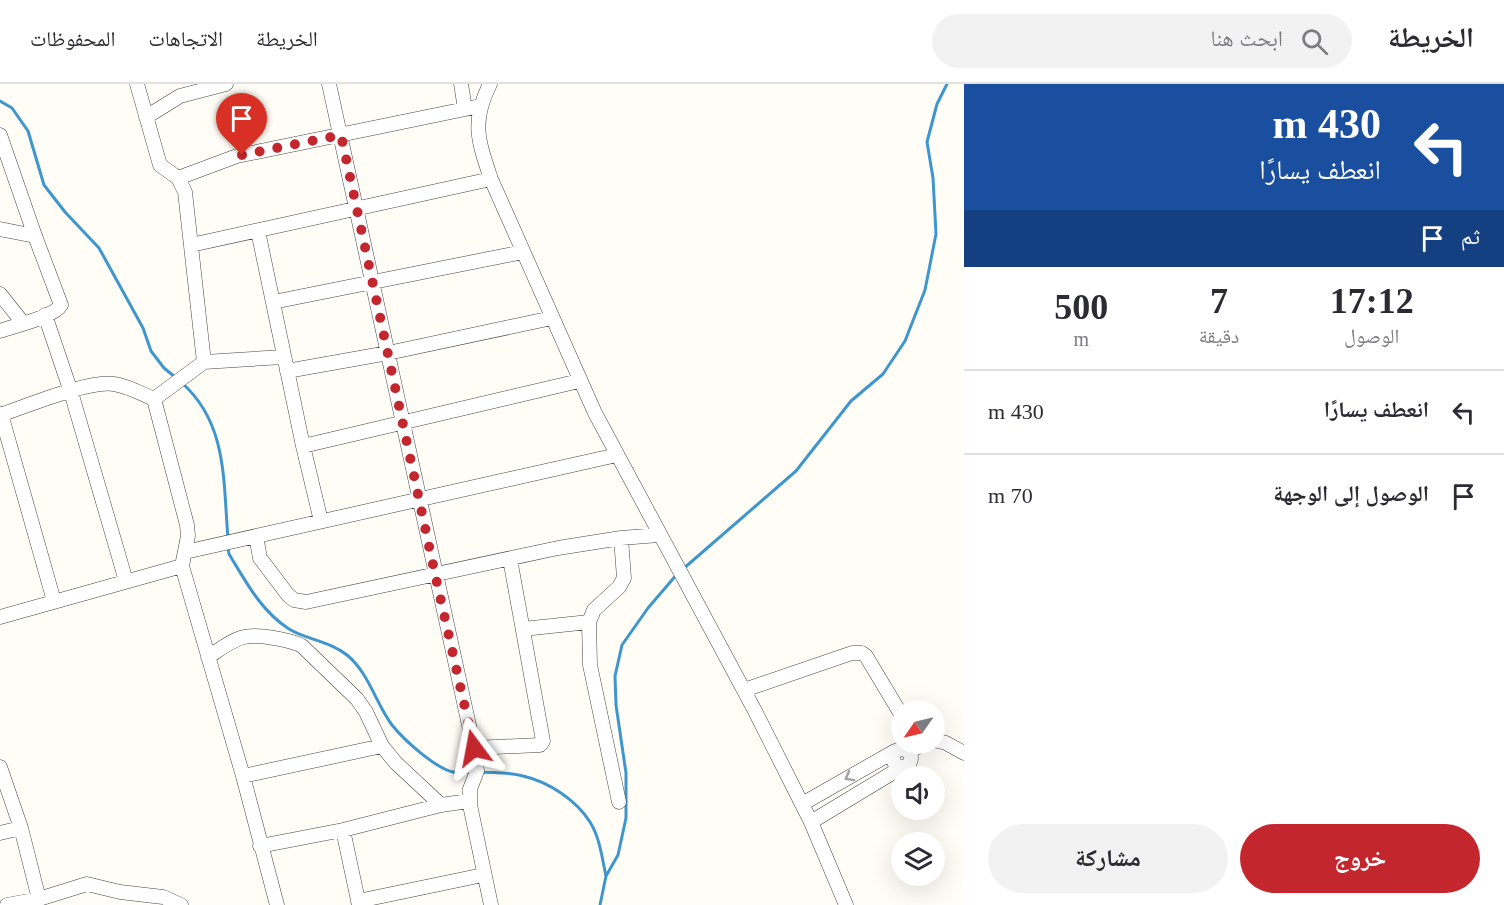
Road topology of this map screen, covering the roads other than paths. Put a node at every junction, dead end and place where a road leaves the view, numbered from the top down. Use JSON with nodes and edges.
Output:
{"nodes":[{"id":1,"x":137,"y":84,"type":"edge"},
{"id":2,"x":176,"y":84,"type":"edge"},
{"id":3,"x":226,"y":84,"type":"edge"},
{"id":4,"x":329,"y":84,"type":"edge"},
{"id":5,"x":460,"y":84,"type":"edge"},
{"id":6,"x":490,"y":84,"type":"edge"},
{"id":7,"x":175,"y":99,"type":"junction"},
{"id":8,"x":480,"y":106,"type":"junction"},
{"id":9,"x":465,"y":109,"type":"junction"},
{"id":10,"x":146,"y":117,"type":"junction"},
{"id":11,"x":0,"y":135,"type":"edge"},
{"id":12,"x":341,"y":135,"type":"junction"},
{"id":13,"x":178,"y":178,"type":"junction"},
{"id":14,"x":491,"y":179,"type":"junction"},
{"id":15,"x":356,"y":209,"type":"junction"},
{"id":16,"x":0,"y":229,"type":"edge"},
{"id":17,"x":258,"y":231,"type":"junction"},
{"id":18,"x":34,"y":236,"type":"junction"},
{"id":19,"x":190,"y":245,"type":"junction"},
{"id":20,"x":523,"y":252,"type":"junction"},
{"id":21,"x":372,"y":282,"type":"junction"},
{"id":22,"x":0,"y":294,"type":"edge"},
{"id":23,"x":273,"y":302,"type":"junction"},
{"id":24,"x":45,"y":315,"type":"junction"},
{"id":25,"x":552,"y":318,"type":"junction"},
{"id":26,"x":23,"y":323,"type":"junction"},
{"id":27,"x":0,"y":331,"type":"edge"},
{"id":28,"x":388,"y":353,"type":"junction"},
{"id":29,"x":284,"y":357,"type":"junction"},
{"id":30,"x":204,"y":362,"type":"junction"},
{"id":31,"x":287,"y":371,"type":"junction"},
{"id":32,"x":579,"y":381,"type":"junction"},
{"id":33,"x":71,"y":392,"type":"junction"},
{"id":34,"x":154,"y":399,"type":"junction"},
{"id":35,"x":1,"y":414,"type":"edge"},
{"id":36,"x":403,"y":422,"type":"junction"},
{"id":37,"x":303,"y":446,"type":"junction"},
{"id":38,"x":617,"y":455,"type":"junction"},
{"id":39,"x":420,"y":498,"type":"junction"},
{"id":40,"x":321,"y":521,"type":"junction"},
{"id":41,"x":659,"y":535,"type":"junction"},
{"id":42,"x":256,"y":536,"type":"junction"},
{"id":43,"x":621,"y":538,"type":"junction"},
{"id":44,"x":184,"y":559,"type":"junction"},
{"id":45,"x":510,"y":559,"type":"junction"},
{"id":46,"x":435,"y":574,"type":"junction"},
{"id":47,"x":126,"y":581,"type":"junction"},
{"id":48,"x":54,"y":601,"type":"junction"},
{"id":49,"x":0,"y":617,"type":"edge"},
{"id":50,"x":589,"y":622,"type":"junction"},
{"id":51,"x":523,"y":628,"type":"junction"},
{"id":52,"x":208,"y":657,"type":"junction"},
{"id":53,"x":744,"y":690,"type":"junction"},
{"id":54,"x":892,"y":700,"type":"edge"},
{"id":55,"x":945,"y":743,"type":"edge"},
{"id":56,"x":382,"y":746,"type":"junction"},
{"id":57,"x":474,"y":748,"type":"junction"},
{"id":58,"x":964,"y":753,"type":"edge"},
{"id":59,"x":899,"y":754,"type":"edge"},
{"id":60,"x":912,"y":754,"type":"edge"},
{"id":61,"x":0,"y":766,"type":"edge"},
{"id":62,"x":243,"y":776,"type":"junction"},
{"id":63,"x":470,"y":801,"type":"junction"},
{"id":64,"x":619,"y":802,"type":"dead end"},
{"id":65,"x":802,"y":804,"type":"junction"},
{"id":66,"x":441,"y":805,"type":"junction"},
{"id":67,"x":811,"y":822,"type":"junction"},
{"id":68,"x":21,"y":828,"type":"junction"},
{"id":69,"x":343,"y":830,"type":"junction"},
{"id":70,"x":0,"y":833,"type":"edge"},
{"id":71,"x":260,"y":846,"type":"junction"},
{"id":72,"x":483,"y":875,"type":"junction"},
{"id":73,"x":39,"y":899,"type":"junction"},
{"id":74,"x":358,"y":903,"type":"edge"},
{"id":75,"x":7,"y":905,"type":"edge"},
{"id":76,"x":180,"y":905,"type":"edge"},
{"id":77,"x":277,"y":905,"type":"edge"},
{"id":78,"x":491,"y":905,"type":"edge"},
{"id":79,"x":846,"y":905,"type":"edge"}],
"edges":[{"from":1,"to":10,"type":"street"},
{"from":2,"to":7,"type":"street"},
{"from":3,"to":7,"type":"street"},
{"from":4,"to":12,"type":"street"},
{"from":5,"to":9,"type":"street"},
{"from":6,"to":8,"type":"street"},
{"from":7,"to":10,"type":"street"},
{"from":8,"to":9,"type":"street"},
{"from":8,"to":14,"type":"street"},
{"from":9,"to":12,"type":"street"},
{"from":10,"to":13,"type":"street"},
{"from":11,"to":18,"type":"street"},
{"from":12,"to":13,"type":"street"},
{"from":12,"to":15,"type":"street"},
{"from":13,"to":19,"type":"street"},
{"from":14,"to":15,"type":"street"},
{"from":14,"to":20,"type":"street"},
{"from":15,"to":17,"type":"street"},
{"from":15,"to":21,"type":"street"},
{"from":16,"to":18,"type":"street"},
{"from":17,"to":19,"type":"street"},
{"from":17,"to":23,"type":"street"},
{"from":18,"to":24,"type":"street"},
{"from":19,"to":30,"type":"street"},
{"from":20,"to":21,"type":"street"},
{"from":20,"to":25,"type":"street"},
{"from":21,"to":23,"type":"street"},
{"from":21,"to":28,"type":"street"},
{"from":22,"to":26,"type":"street"},
{"from":23,"to":29,"type":"street"},
{"from":24,"to":26,"type":"street"},
{"from":24,"to":33,"type":"street"},
{"from":25,"to":28,"type":"street"},
{"from":25,"to":32,"type":"street"},
{"from":26,"to":27,"type":"street"},
{"from":28,"to":31,"type":"street"},
{"from":28,"to":36,"type":"street"},
{"from":29,"to":30,"type":"street"},
{"from":29,"to":31,"type":"street"},
{"from":30,"to":34,"type":"street"},
{"from":31,"to":37,"type":"street"},
{"from":32,"to":36,"type":"street"},
{"from":32,"to":38,"type":"street"},
{"from":33,"to":34,"type":"street"},
{"from":33,"to":35,"type":"street"},
{"from":33,"to":47,"type":"street"},
{"from":34,"to":44,"type":"street"},
{"from":35,"to":48,"type":"street"},
{"from":36,"to":37,"type":"street"},
{"from":36,"to":39,"type":"street"},
{"from":37,"to":40,"type":"street"},
{"from":38,"to":39,"type":"street"},
{"from":38,"to":41,"type":"street"},
{"from":39,"to":40,"type":"street"},
{"from":39,"to":46,"type":"street"},
{"from":40,"to":42,"type":"street"},
{"from":41,"to":43,"type":"street"},
{"from":41,"to":53,"type":"street"},
{"from":42,"to":44,"type":"street"},
{"from":42,"to":46,"type":"street"},
{"from":43,"to":45,"type":"street"},
{"from":43,"to":50,"type":"street"},
{"from":44,"to":47,"type":"street"},
{"from":44,"to":52,"type":"street"},
{"from":45,"to":46,"type":"street"},
{"from":45,"to":51,"type":"street"},
{"from":46,"to":57,"type":"street"},
{"from":47,"to":48,"type":"street"},
{"from":48,"to":49,"type":"street"},
{"from":50,"to":51,"type":"street"},
{"from":50,"to":64,"type":"street"},
{"from":51,"to":57,"type":"street"},
{"from":52,"to":56,"type":"street"},
{"from":52,"to":62,"type":"street"},
{"from":53,"to":54,"type":"street"},
{"from":53,"to":65,"type":"street"},
{"from":55,"to":58,"type":"street"},
{"from":56,"to":62,"type":"street"},
{"from":56,"to":66,"type":"street"},
{"from":57,"to":63,"type":"street"},
{"from":59,"to":65,"type":"street","one_way":true},
{"from":60,"to":67,"type":"street"},
{"from":61,"to":68,"type":"street"},
{"from":62,"to":71,"type":"street"},
{"from":63,"to":66,"type":"street"},
{"from":63,"to":72,"type":"street"},
{"from":65,"to":67,"type":"street"},
{"from":66,"to":69,"type":"street"},
{"from":67,"to":79,"type":"street"},
{"from":68,"to":70,"type":"street"},
{"from":68,"to":73,"type":"street"},
{"from":69,"to":71,"type":"street"},
{"from":69,"to":74,"type":"street"},
{"from":71,"to":77,"type":"street"},
{"from":72,"to":74,"type":"street"},
{"from":72,"to":78,"type":"street"},
{"from":73,"to":75,"type":"street"},
{"from":73,"to":76,"type":"street"}]}
